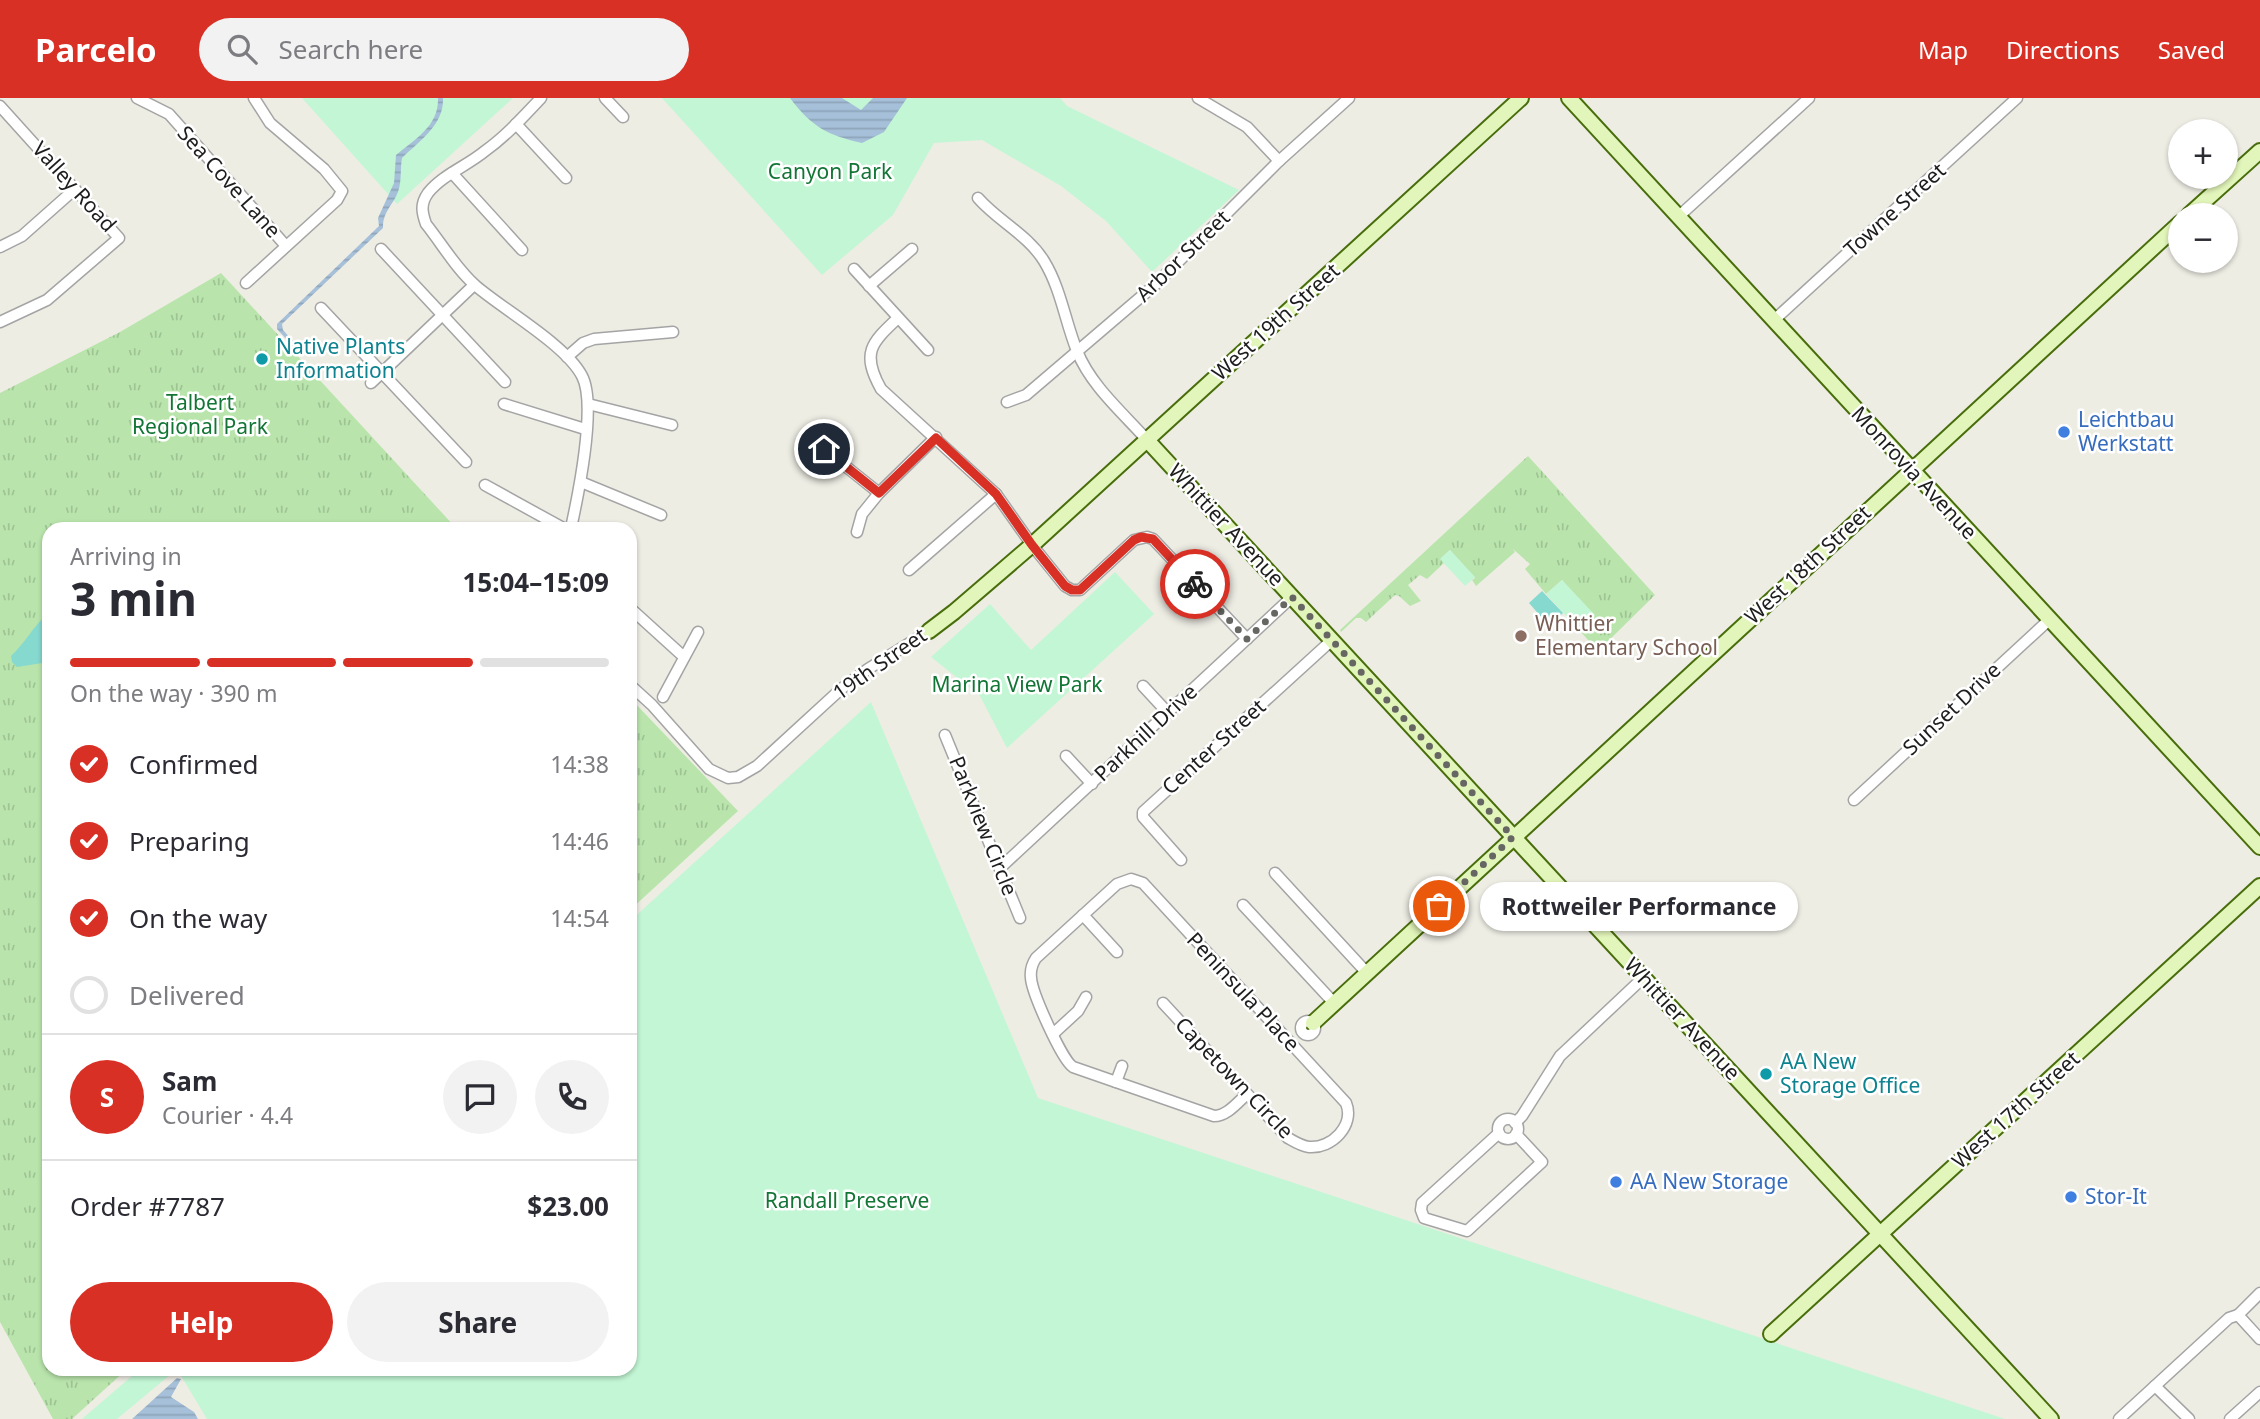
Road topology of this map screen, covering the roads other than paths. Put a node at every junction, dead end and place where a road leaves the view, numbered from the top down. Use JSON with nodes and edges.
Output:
{"nodes":[{"id":1,"x":138,"y":98,"type":"edge"},
{"id":2,"x":254,"y":98,"type":"edge"},
{"id":3,"x":541,"y":98,"type":"edge"},
{"id":4,"x":605,"y":98,"type":"edge"},
{"id":5,"x":1198,"y":98,"type":"edge"},
{"id":6,"x":1349,"y":98,"type":"edge"},
{"id":7,"x":1521,"y":98,"type":"edge"},
{"id":8,"x":1569,"y":98,"type":"edge"},
{"id":9,"x":1809,"y":98,"type":"edge"},
{"id":10,"x":2017,"y":98,"type":"edge"},
{"id":11,"x":0,"y":106,"type":"edge"},
{"id":12,"x":623,"y":117,"type":"dead end"},
{"id":13,"x":516,"y":124,"type":"junction"},
{"id":14,"x":2260,"y":151,"type":"edge"},
{"id":15,"x":1279,"y":161,"type":"junction"},
{"id":16,"x":452,"y":173,"type":"junction"},
{"id":17,"x":566,"y":178,"type":"dead end"},
{"id":18,"x":75,"y":189,"type":"junction"},
{"id":19,"x":978,"y":198,"type":"dead end"},
{"id":20,"x":2202,"y":203,"type":"edge"},
{"id":21,"x":1678,"y":217,"type":"junction"},
{"id":22,"x":2168,"y":234,"type":"edge"},
{"id":23,"x":286,"y":246,"type":"junction"},
{"id":24,"x":0,"y":247,"type":"edge"},
{"id":25,"x":381,"y":249,"type":"dead end"},
{"id":26,"x":912,"y":249,"type":"dead end"},
{"id":27,"x":522,"y":250,"type":"dead end"},
{"id":28,"x":854,"y":270,"type":"dead end"},
{"id":29,"x":246,"y":283,"type":"dead end"},
{"id":30,"x":474,"y":285,"type":"junction"},
{"id":31,"x":869,"y":286,"type":"junction"},
{"id":32,"x":321,"y":308,"type":"dead end"},
{"id":33,"x":444,"y":316,"type":"junction"},
{"id":34,"x":898,"y":318,"type":"junction"},
{"id":35,"x":1773,"y":321,"type":"junction"},
{"id":36,"x":0,"y":322,"type":"edge"},
{"id":37,"x":673,"y":332,"type":"dead end"},
{"id":38,"x":928,"y":350,"type":"dead end"},
{"id":39,"x":1077,"y":350,"type":"junction"},
{"id":40,"x":567,"y":357,"type":"junction"},
{"id":41,"x":383,"y":373,"type":"junction"},
{"id":42,"x":505,"y":382,"type":"dead end"},
{"id":43,"x":371,"y":383,"type":"dead end"},
{"id":44,"x":1007,"y":402,"type":"dead end"},
{"id":45,"x":504,"y":404,"type":"dead end"},
{"id":46,"x":588,"y":404,"type":"junction"},
{"id":47,"x":672,"y":425,"type":"dead end"},
{"id":48,"x":585,"y":429,"type":"junction"},
{"id":49,"x":936,"y":438,"type":"junction"},
{"id":50,"x":1147,"y":440,"type":"junction"},
{"id":51,"x":824,"y":449,"type":"dead end"},
{"id":52,"x":466,"y":462,"type":"dead end"},
{"id":53,"x":1911,"y":470,"type":"junction"},
{"id":54,"x":582,"y":482,"type":"junction"},
{"id":55,"x":485,"y":485,"type":"dead end"},
{"id":56,"x":879,"y":493,"type":"junction"},
{"id":57,"x":996,"y":494,"type":"junction"},
{"id":58,"x":661,"y":515,"type":"dead end"},
{"id":59,"x":552,"y":522,"type":"edge"},
{"id":60,"x":572,"y":522,"type":"edge"},
{"id":61,"x":857,"y":532,"type":"dead end"},
{"id":62,"x":1032,"y":545,"type":"junction"},
{"id":63,"x":909,"y":570,"type":"dead end"},
{"id":64,"x":1292,"y":597,"type":"junction"},
{"id":65,"x":637,"y":614,"type":"edge"},
{"id":66,"x":2050,"y":619,"type":"junction"},
{"id":67,"x":929,"y":631,"type":"joint"},
{"id":68,"x":698,"y":632,"type":"dead end"},
{"id":69,"x":1247,"y":639,"type":"junction"},
{"id":70,"x":1332,"y":640,"type":"junction"},
{"id":71,"x":684,"y":657,"type":"junction"},
{"id":72,"x":1143,"y":686,"type":"dead end"},
{"id":73,"x":637,"y":691,"type":"edge"},
{"id":74,"x":663,"y":697,"type":"dead end"},
{"id":75,"x":1168,"y":713,"type":"junction"},
{"id":76,"x":945,"y":735,"type":"dead end"},
{"id":77,"x":1066,"y":756,"type":"dead end"},
{"id":78,"x":1092,"y":784,"type":"junction"},
{"id":79,"x":1854,"y":800,"type":"dead end"},
{"id":80,"x":1513,"y":837,"type":"junction"},
{"id":81,"x":2260,"y":847,"type":"edge"},
{"id":82,"x":1181,"y":860,"type":"dead end"},
{"id":83,"x":1000,"y":868,"type":"junction"},
{"id":84,"x":1275,"y":873,"type":"dead end"},
{"id":85,"x":2260,"y":886,"type":"edge"},
{"id":86,"x":1243,"y":905,"type":"dead end"},
{"id":87,"x":1083,"y":915,"type":"junction"},
{"id":88,"x":1020,"y":918,"type":"dead end"},
{"id":89,"x":1117,"y":953,"type":"dead end"},
{"id":90,"x":1367,"y":972,"type":"junction"},
{"id":91,"x":1644,"y":977,"type":"junction"},
{"id":92,"x":1087,"y":997,"type":"dead end"},
{"id":93,"x":1163,"y":1003,"type":"dead end"},
{"id":94,"x":1334,"y":1003,"type":"junction"},
{"id":95,"x":1307,"y":1028,"type":"junction"},
{"id":96,"x":1053,"y":1034,"type":"junction"},
{"id":97,"x":1285,"y":1036,"type":"junction"},
{"id":98,"x":1296,"y":1049,"type":"junction"},
{"id":99,"x":1122,"y":1066,"type":"dead end"},
{"id":100,"x":1116,"y":1082,"type":"junction"},
{"id":101,"x":1247,"y":1094,"type":"junction"},
{"id":102,"x":1515,"y":1129,"type":"junction"},
{"id":103,"x":1499,"y":1133,"type":"junction"},
{"id":104,"x":1309,"y":1147,"type":"joint"},
{"id":105,"x":1881,"y":1234,"type":"junction"},
{"id":106,"x":2260,"y":1293,"type":"edge"},
{"id":107,"x":2238,"y":1315,"type":"junction"},
{"id":108,"x":1771,"y":1334,"type":"dead end"},
{"id":109,"x":2260,"y":1339,"type":"edge"},
{"id":110,"x":2155,"y":1386,"type":"junction"},
{"id":111,"x":2260,"y":1392,"type":"edge"},
{"id":112,"x":2051,"y":1419,"type":"edge"},
{"id":113,"x":2119,"y":1419,"type":"edge"},
{"id":114,"x":2189,"y":1419,"type":"edge"},
{"id":115,"x":2230,"y":1419,"type":"edge"}],
"edges":[{"from":1,"to":23,"type":"street","name":"Sea Cove Lane"},
{"from":2,"to":23,"type":"street"},
{"from":3,"to":13,"type":"street"},
{"from":4,"to":12,"type":"street"},
{"from":5,"to":15,"type":"street"},
{"from":6,"to":15,"type":"street","name":"Arbor Street"},
{"from":7,"to":50,"type":"street","name":"West 19th Street"},
{"from":8,"to":21,"type":"street","name":"Monrovia Avenue"},
{"from":9,"to":21,"type":"street"},
{"from":10,"to":35,"type":"street","name":"Towne Street"},
{"from":11,"to":18,"type":"street","name":"Valley Road"},
{"from":13,"to":16,"type":"street"},
{"from":13,"to":17,"type":"street"},
{"from":14,"to":20,"type":"street"},
{"from":15,"to":39,"type":"street","name":"Arbor Street"},
{"from":16,"to":27,"type":"street"},
{"from":16,"to":30,"type":"street"},
{"from":18,"to":24,"type":"street"},
{"from":18,"to":36,"type":"street","name":"Valley Road"},
{"from":19,"to":39,"type":"street","name":"Whittier Avenue"},
{"from":21,"to":35,"type":"street","name":"Monrovia Avenue"},
{"from":22,"to":53,"type":"street","name":"West 18th Street"},
{"from":23,"to":29,"type":"street"},
{"from":25,"to":33,"type":"street"},
{"from":26,"to":31,"type":"street"},
{"from":28,"to":31,"type":"street"},
{"from":30,"to":33,"type":"street"},
{"from":30,"to":40,"type":"street"},
{"from":31,"to":34,"type":"street"},
{"from":32,"to":41,"type":"street"},
{"from":33,"to":41,"type":"street"},
{"from":33,"to":42,"type":"street"},
{"from":34,"to":38,"type":"street"},
{"from":34,"to":49,"type":"street"},
{"from":35,"to":53,"type":"street","name":"Monrovia Avenue"},
{"from":37,"to":40,"type":"street"},
{"from":39,"to":44,"type":"street","name":"Arbor Street"},
{"from":39,"to":50,"type":"street","name":"Whittier Avenue"},
{"from":40,"to":46,"type":"street"},
{"from":41,"to":43,"type":"street"},
{"from":41,"to":52,"type":"street"},
{"from":45,"to":48,"type":"street"},
{"from":46,"to":47,"type":"street"},
{"from":46,"to":48,"type":"street"},
{"from":48,"to":54,"type":"street"},
{"from":49,"to":56,"type":"street"},
{"from":49,"to":57,"type":"street"},
{"from":50,"to":62,"type":"street","name":"West 19th Street"},
{"from":50,"to":64,"type":"street","name":"Whittier Avenue"},
{"from":51,"to":56,"type":"street"},
{"from":53,"to":66,"type":"street","name":"Monrovia Avenue"},
{"from":53,"to":80,"type":"street","name":"West 18th Street"},
{"from":54,"to":58,"type":"street"},
{"from":54,"to":60,"type":"street"},
{"from":55,"to":59,"type":"street"},
{"from":56,"to":61,"type":"street"},
{"from":57,"to":62,"type":"street"},
{"from":57,"to":63,"type":"street"},
{"from":62,"to":67,"type":"street","name":"19th Street"},
{"from":62,"to":69,"type":"street"},
{"from":64,"to":69,"type":"street","name":"Parkhill Drive"},
{"from":64,"to":70,"type":"street","name":"Whittier Avenue"},
{"from":65,"to":71,"type":"street"},
{"from":66,"to":79,"type":"street","name":"Sunset Drive"},
{"from":66,"to":81,"type":"street","name":"Monrovia Avenue"},
{"from":67,"to":73,"type":"street","name":"19th Street"},
{"from":68,"to":71,"type":"street"},
{"from":69,"to":75,"type":"street","name":"Parkhill Drive"},
{"from":70,"to":80,"type":"street","name":"Whittier Avenue"},
{"from":70,"to":82,"type":"street","name":"Center Street"},
{"from":71,"to":74,"type":"street"},
{"from":72,"to":75,"type":"street"},
{"from":75,"to":78,"type":"street","name":"Parkhill Drive"},
{"from":76,"to":83,"type":"street","name":"Parkview Circle"},
{"from":77,"to":78,"type":"street"},
{"from":78,"to":83,"type":"street","name":"Parkhill Drive"},
{"from":80,"to":90,"type":"street","name":"West 18th Street"},
{"from":80,"to":91,"type":"street","name":"Whittier Avenue"},
{"from":83,"to":88,"type":"street","name":"Parkview Circle"},
{"from":84,"to":90,"type":"street"},
{"from":85,"to":105,"type":"street","name":"West 17th Street"},
{"from":86,"to":94,"type":"street"},
{"from":87,"to":89,"type":"street"},
{"from":87,"to":96,"type":"street"},
{"from":87,"to":97,"type":"street","name":"Peninsula Place"},
{"from":90,"to":94,"type":"street","name":"West 18th Street"},
{"from":91,"to":102,"type":"street"},
{"from":91,"to":105,"type":"street","name":"Whittier Avenue"},
{"from":92,"to":96,"type":"street"},
{"from":93,"to":101,"type":"street","name":"Capetown Circle"},
{"from":94,"to":95,"type":"street","name":"West 18th Street"},
{"from":95,"to":97,"type":"street","name":"West 18th Street"},
{"from":95,"to":98,"type":"street","name":"West 18th Street"},
{"from":96,"to":100,"type":"street"},
{"from":97,"to":98,"type":"street","name":"Peninsula Place"},
{"from":98,"to":104,"type":"street","name":"Peninsula Place"},
{"from":99,"to":100,"type":"street"},
{"from":100,"to":101,"type":"street"},
{"from":101,"to":104,"type":"street","name":"Capetown Circle"},
{"from":102,"to":103,"type":"street"},
{"from":102,"to":103,"type":"street"},
{"from":102,"to":103,"type":"street"},
{"from":105,"to":108,"type":"street","name":"West 17th Street"},
{"from":105,"to":112,"type":"street","name":"Whittier Avenue"},
{"from":106,"to":107,"type":"street"},
{"from":107,"to":109,"type":"street"},
{"from":107,"to":110,"type":"street"},
{"from":110,"to":113,"type":"street"},
{"from":110,"to":114,"type":"street"},
{"from":111,"to":115,"type":"street"}]}
